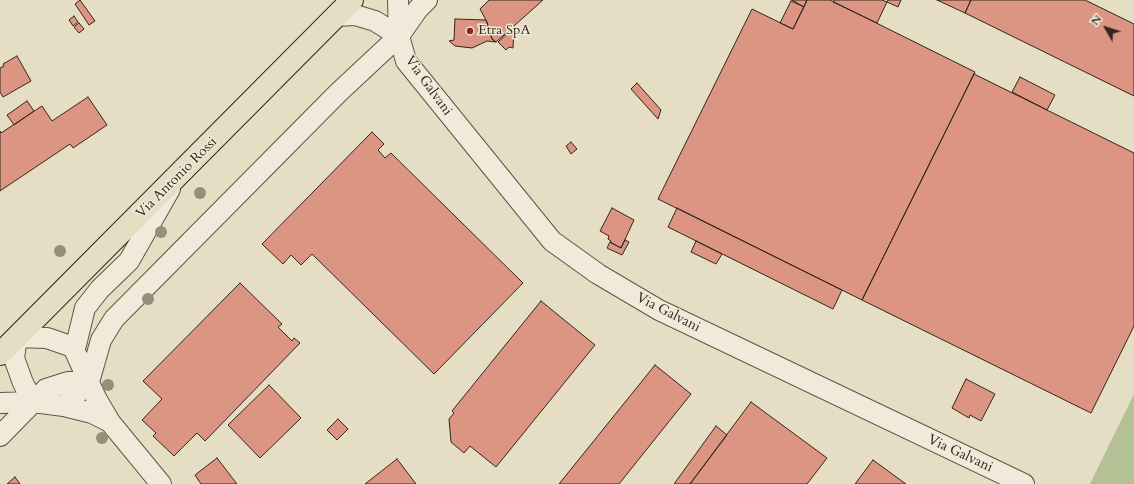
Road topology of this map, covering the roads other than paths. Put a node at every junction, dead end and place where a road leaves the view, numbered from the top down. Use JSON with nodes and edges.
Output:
{"nodes":[{"id":1,"x":352,"y":0,"type":"edge"},
{"id":2,"x":398,"y":0,"type":"edge"},
{"id":3,"x":427,"y":0,"type":"edge"},
{"id":4,"x":336,"y":16,"type":"junction"},
{"id":5,"x":399,"y":36,"type":"junction"},
{"id":6,"x":175,"y":180,"type":"junction"},
{"id":7,"x":17,"y":337,"type":"junction"},
{"id":8,"x":73,"y":348,"type":"junction"},
{"id":9,"x":0,"y":354,"type":"edge"},
{"id":10,"x":88,"y":382,"type":"junction"},
{"id":11,"x":34,"y":402,"type":"junction"},
{"id":12,"x":0,"y":403,"type":"edge"},
{"id":13,"x":64,"y":406,"type":"junction"},
{"id":14,"x":110,"y":422,"type":"junction"},
{"id":15,"x":0,"y":436,"type":"edge"},
{"id":16,"x":160,"y":484,"type":"edge"},
{"id":17,"x":1024,"y":484,"type":"edge"}],
"edges":[{"from":1,"to":4,"type":"main road","name":"Via Antonio Rossi"},
{"from":2,"to":5,"type":"street"},
{"from":3,"to":5,"type":"street"},
{"from":4,"to":5,"type":"street"},
{"from":4,"to":6,"type":"main road","name":"Via Antonio Rossi"},
{"from":5,"to":10,"type":"street"},
{"from":5,"to":17,"type":"street","name":"Via Galvani"},
{"from":6,"to":7,"type":"main road","name":"Via Antonio Rossi"},
{"from":6,"to":8,"type":"street"},
{"from":7,"to":8,"type":"street"},
{"from":7,"to":9,"type":"main road","name":"Via Antonio Rossi"},
{"from":7,"to":11,"type":"street"},
{"from":8,"to":10,"type":"street"},
{"from":10,"to":11,"type":"street"},
{"from":10,"to":13,"type":"street"},
{"from":10,"to":14,"type":"street"},
{"from":11,"to":12,"type":"street"},
{"from":11,"to":13,"type":"street"},
{"from":11,"to":15,"type":"street"},
{"from":13,"to":14,"type":"street"},
{"from":14,"to":16,"type":"street"}]}
